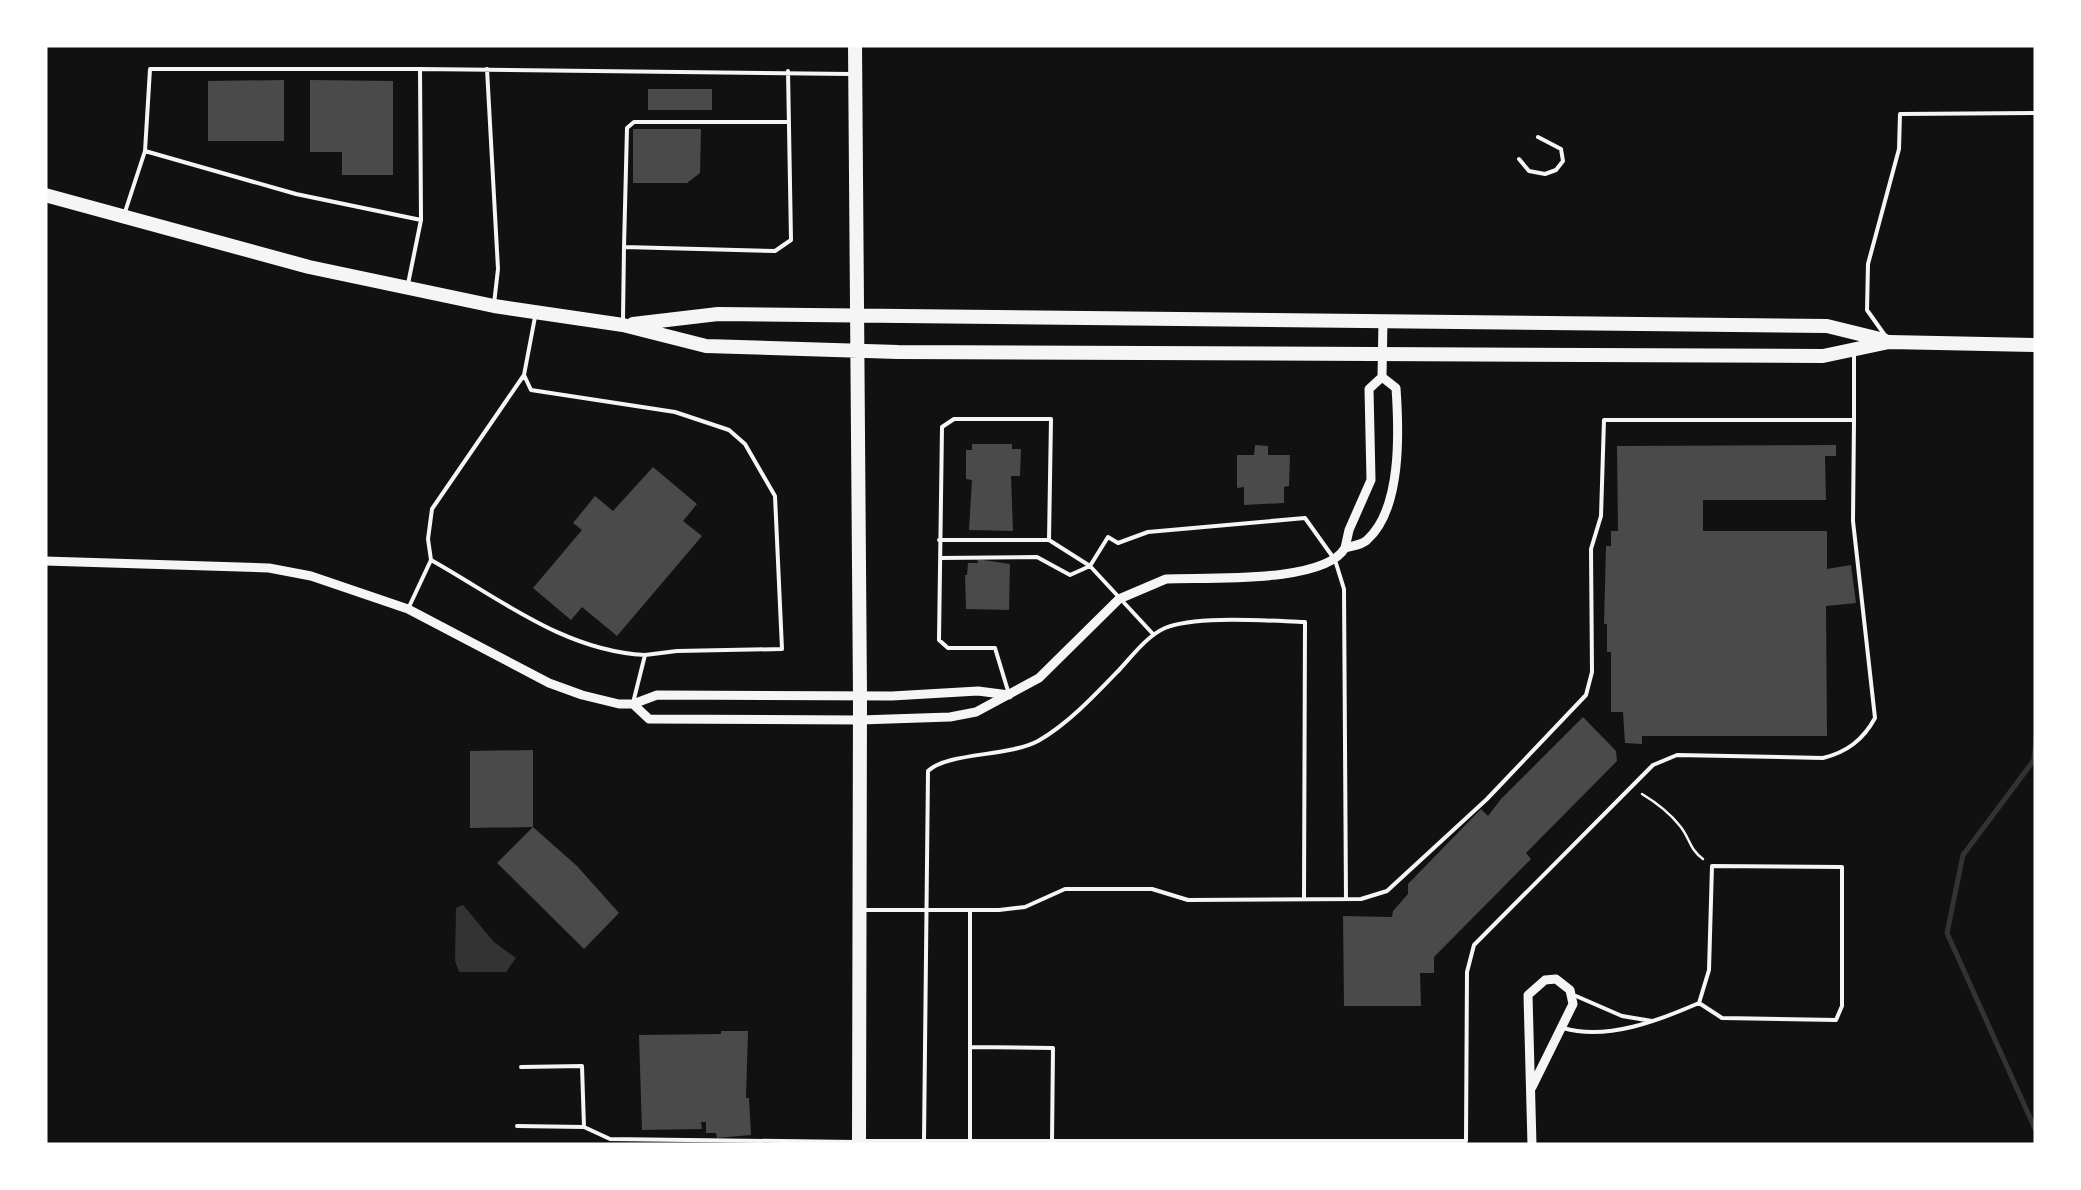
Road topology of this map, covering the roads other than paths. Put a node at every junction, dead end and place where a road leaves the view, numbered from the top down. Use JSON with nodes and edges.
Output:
{"nodes":[{"id":1,"x":855,"y":45,"type":"edge"},
{"id":2,"x":420,"y":69,"type":"junction"},
{"id":3,"x":488,"y":69,"type":"junction"},
{"id":4,"x":788,"y":71,"type":"junction"},
{"id":5,"x":855,"y":75,"type":"junction"},
{"id":6,"x":2036,"y":114,"type":"edge"},
{"id":7,"x":788,"y":122,"type":"junction"},
{"id":8,"x":1538,"y":137,"type":"dead end"},
{"id":9,"x":145,"y":150,"type":"junction"},
{"id":10,"x":1519,"y":158,"type":"dead end"},
{"id":11,"x":45,"y":194,"type":"edge"},
{"id":12,"x":123,"y":217,"type":"junction"},
{"id":13,"x":420,"y":220,"type":"junction"},
{"id":14,"x":624,"y":248,"type":"junction"},
{"id":15,"x":407,"y":288,"type":"junction"},
{"id":16,"x":494,"y":306,"type":"junction"},
{"id":17,"x":536,"y":313,"type":"junction"},
{"id":18,"x":859,"y":316,"type":"junction"},
{"id":19,"x":1383,"y":320,"type":"junction"},
{"id":20,"x":623,"y":325,"type":"junction"},
{"id":21,"x":1889,"y":342,"type":"junction"},
{"id":22,"x":2036,"y":345,"type":"edge"},
{"id":23,"x":1854,"y":349,"type":"junction"},
{"id":24,"x":859,"y":350,"type":"junction"},
{"id":25,"x":1383,"y":353,"type":"junction"},
{"id":26,"x":524,"y":376,"type":"junction"},
{"id":27,"x":1382,"y":377,"type":"junction"},
{"id":28,"x":1854,"y":420,"type":"junction"},
{"id":29,"x":939,"y":540,"type":"junction"},
{"id":30,"x":1049,"y":540,"type":"junction"},
{"id":31,"x":1345,"y":548,"type":"junction"},
{"id":32,"x":939,"y":558,"type":"junction"},
{"id":33,"x":431,"y":560,"type":"junction"},
{"id":34,"x":1336,"y":560,"type":"junction"},
{"id":35,"x":45,"y":561,"type":"edge"},
{"id":36,"x":1090,"y":566,"type":"junction"},
{"id":37,"x":1119,"y":599,"type":"junction"},
{"id":38,"x":408,"y":608,"type":"junction"},
{"id":39,"x":1154,"y":635,"type":"junction"},
{"id":40,"x":645,"y":655,"type":"junction"},
{"id":41,"x":1009,"y":695,"type":"junction"},
{"id":42,"x":860,"y":696,"type":"junction"},
{"id":43,"x":633,"y":704,"type":"junction"},
{"id":44,"x":860,"y":720,"type":"junction"},
{"id":45,"x":1304,"y":899,"type":"junction"},
{"id":46,"x":1346,"y":899,"type":"junction"},
{"id":47,"x":860,"y":910,"type":"junction"},
{"id":48,"x":924,"y":910,"type":"junction"},
{"id":49,"x":970,"y":910,"type":"junction"},
{"id":50,"x":1571,"y":994,"type":"junction"},
{"id":51,"x":1699,"y":1003,"type":"junction"},
{"id":52,"x":1656,"y":1021,"type":"junction"},
{"id":53,"x":1561,"y":1028,"type":"junction"},
{"id":54,"x":970,"y":1047,"type":"junction"},
{"id":55,"x":521,"y":1067,"type":"dead end"},
{"id":56,"x":1532,"y":1088,"type":"junction"},
{"id":57,"x":517,"y":1126,"type":"dead end"},
{"id":58,"x":584,"y":1127,"type":"junction"},
{"id":59,"x":924,"y":1141,"type":"junction"},
{"id":60,"x":970,"y":1141,"type":"junction"},
{"id":61,"x":1052,"y":1141,"type":"junction"},
{"id":62,"x":860,"y":1143,"type":"edge"},
{"id":63,"x":1532,"y":1145,"type":"edge"}],
"edges":[{"from":1,"to":5,"type":"main road"},
{"from":2,"to":3,"type":"lane"},
{"from":2,"to":9,"type":"lane"},
{"from":2,"to":13,"type":"lane"},
{"from":3,"to":4,"type":"lane"},
{"from":3,"to":16,"type":"lane"},
{"from":4,"to":5,"type":"lane"},
{"from":4,"to":7,"type":"lane"},
{"from":5,"to":18,"type":"main road"},
{"from":6,"to":21,"type":"lane"},
{"from":7,"to":14,"type":"lane"},
{"from":7,"to":14,"type":"lane"},
{"from":8,"to":10,"type":"lane"},
{"from":9,"to":12,"type":"lane"},
{"from":9,"to":13,"type":"lane"},
{"from":11,"to":12,"type":"main road"},
{"from":12,"to":15,"type":"main road"},
{"from":13,"to":15,"type":"lane"},
{"from":14,"to":20,"type":"lane"},
{"from":15,"to":16,"type":"main road"},
{"from":16,"to":17,"type":"main road"},
{"from":17,"to":20,"type":"main road"},
{"from":17,"to":26,"type":"lane"},
{"from":18,"to":19,"type":"main road"},
{"from":18,"to":20,"type":"main road"},
{"from":18,"to":24,"type":"main road"},
{"from":19,"to":21,"type":"main road"},
{"from":19,"to":25,"type":"street"},
{"from":20,"to":24,"type":"main road"},
{"from":21,"to":22,"type":"main road"},
{"from":21,"to":23,"type":"main road"},
{"from":23,"to":25,"type":"main road"},
{"from":23,"to":28,"type":"lane"},
{"from":24,"to":25,"type":"main road"},
{"from":24,"to":42,"type":"main road"},
{"from":25,"to":27,"type":"street"},
{"from":26,"to":33,"type":"lane"},
{"from":26,"to":40,"type":"lane"},
{"from":27,"to":31,"type":"street"},
{"from":27,"to":31,"type":"street"},
{"from":28,"to":46,"type":"lane"},
{"from":28,"to":61,"type":"lane"},
{"from":29,"to":30,"type":"lane"},
{"from":29,"to":30,"type":"lane"},
{"from":29,"to":32,"type":"lane"},
{"from":30,"to":36,"type":"lane"},
{"from":31,"to":34,"type":"street"},
{"from":32,"to":36,"type":"lane"},
{"from":32,"to":41,"type":"lane"},
{"from":33,"to":38,"type":"lane"},
{"from":33,"to":40,"type":"lane"},
{"from":34,"to":36,"type":"lane"},
{"from":34,"to":37,"type":"street"},
{"from":34,"to":46,"type":"lane"},
{"from":35,"to":38,"type":"street"},
{"from":36,"to":37,"type":"lane"},
{"from":37,"to":39,"type":"lane"},
{"from":37,"to":41,"type":"street"},
{"from":38,"to":43,"type":"street"},
{"from":39,"to":45,"type":"lane"},
{"from":39,"to":48,"type":"lane"},
{"from":40,"to":43,"type":"lane"},
{"from":41,"to":42,"type":"street"},
{"from":41,"to":44,"type":"street"},
{"from":42,"to":43,"type":"street"},
{"from":42,"to":44,"type":"main road"},
{"from":43,"to":44,"type":"street"},
{"from":44,"to":47,"type":"main road"},
{"from":45,"to":46,"type":"lane"},
{"from":45,"to":49,"type":"lane"},
{"from":47,"to":48,"type":"lane"},
{"from":47,"to":62,"type":"main road"},
{"from":48,"to":49,"type":"lane"},
{"from":48,"to":59,"type":"lane"},
{"from":49,"to":54,"type":"lane"},
{"from":50,"to":52,"type":"lane"},
{"from":50,"to":53,"type":"street"},
{"from":50,"to":56,"type":"street"},
{"from":51,"to":51,"type":"lane"},
{"from":51,"to":52,"type":"lane"},
{"from":52,"to":53,"type":"lane"},
{"from":53,"to":56,"type":"street"},
{"from":54,"to":60,"type":"lane"},
{"from":54,"to":61,"type":"lane"},
{"from":55,"to":58,"type":"lane"},
{"from":56,"to":63,"type":"street"},
{"from":57,"to":58,"type":"lane"},
{"from":58,"to":62,"type":"lane"},
{"from":59,"to":60,"type":"lane"},
{"from":59,"to":62,"type":"lane"},
{"from":60,"to":61,"type":"lane"}]}
